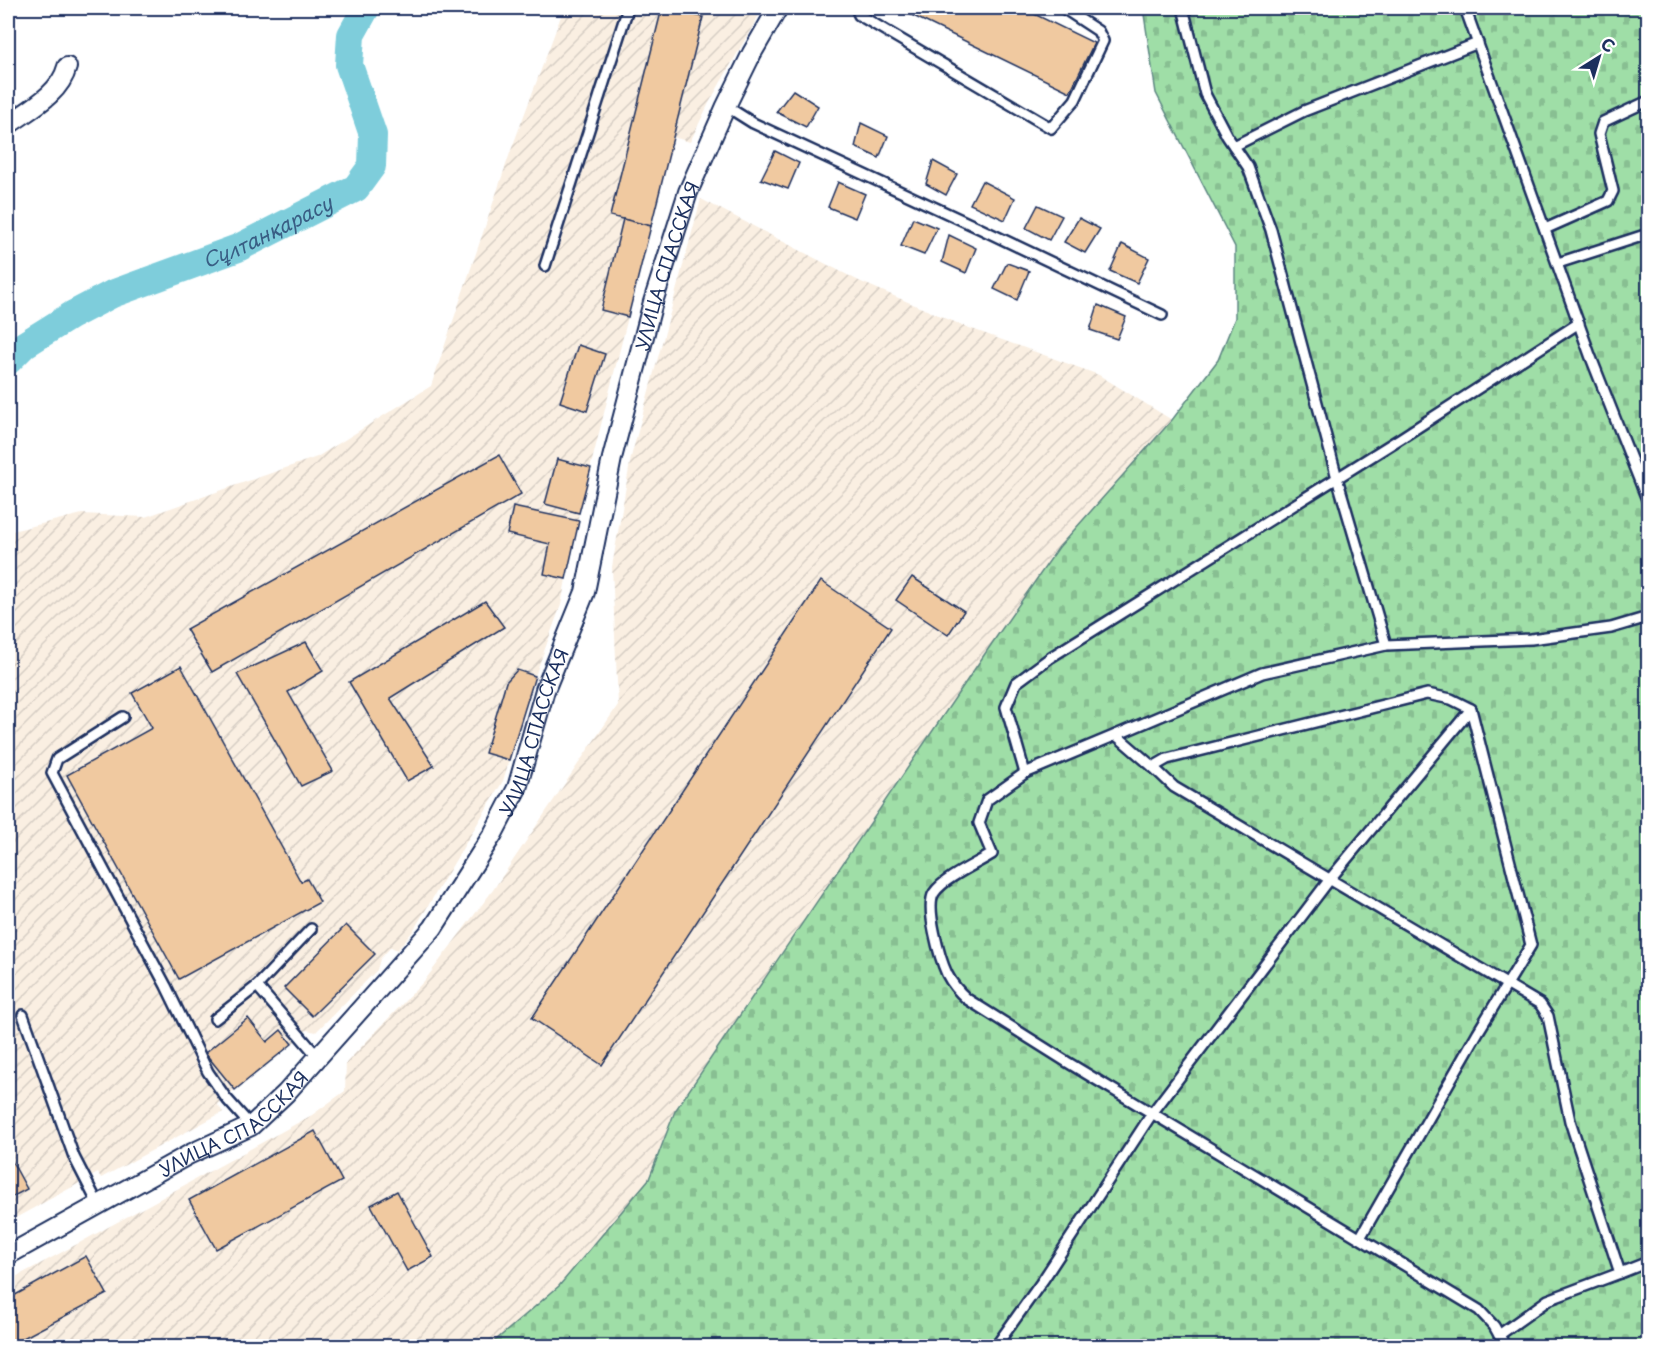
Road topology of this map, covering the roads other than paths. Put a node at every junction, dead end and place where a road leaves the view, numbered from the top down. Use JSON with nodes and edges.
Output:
{"nodes":[{"id":1,"x":628,"y":8,"type":"edge"},
{"id":2,"x":778,"y":8,"type":"edge"},
{"id":3,"x":856,"y":8,"type":"edge"},
{"id":4,"x":1063,"y":8,"type":"edge"},
{"id":5,"x":1183,"y":8,"type":"edge"},
{"id":6,"x":1465,"y":8,"type":"edge"},
{"id":7,"x":1478,"y":43,"type":"junction"},
{"id":8,"x":67,"y":67,"type":"dead end"},
{"id":9,"x":1648,"y":101,"type":"edge"},
{"id":10,"x":726,"y":106,"type":"junction"},
{"id":11,"x":8,"y":124,"type":"edge"},
{"id":12,"x":1234,"y":146,"type":"junction"},
{"id":13,"x":1545,"y":229,"type":"junction"},
{"id":14,"x":1648,"y":234,"type":"edge"},
{"id":15,"x":1557,"y":263,"type":"junction"},
{"id":16,"x":545,"y":266,"type":"dead end"},
{"id":17,"x":1162,"y":315,"type":"dead end"},
{"id":18,"x":1579,"y":323,"type":"junction"},
{"id":19,"x":1337,"y":478,"type":"junction"},
{"id":20,"x":1648,"y":502,"type":"edge"},
{"id":21,"x":1648,"y":617,"type":"edge"},
{"id":22,"x":1386,"y":645,"type":"junction"},
{"id":23,"x":1471,"y":708,"type":"junction"},
{"id":24,"x":123,"y":717,"type":"dead end"},
{"id":25,"x":1116,"y":735,"type":"junction"},
{"id":26,"x":1153,"y":767,"type":"junction"},
{"id":27,"x":1025,"y":773,"type":"junction"},
{"id":28,"x":1330,"y":879,"type":"junction"},
{"id":29,"x":311,"y":929,"type":"dead end"},
{"id":30,"x":1507,"y":984,"type":"junction"},
{"id":31,"x":257,"y":986,"type":"junction"},
{"id":32,"x":23,"y":1015,"type":"dead end"},
{"id":33,"x":215,"y":1019,"type":"dead end"},
{"id":34,"x":318,"y":1057,"type":"junction"},
{"id":35,"x":1153,"y":1112,"type":"junction"},
{"id":36,"x":251,"y":1126,"type":"junction"},
{"id":37,"x":98,"y":1204,"type":"junction"},
{"id":38,"x":1360,"y":1238,"type":"junction"},
{"id":39,"x":8,"y":1255,"type":"edge"},
{"id":40,"x":1648,"y":1262,"type":"edge"},
{"id":41,"x":1620,"y":1273,"type":"junction"},
{"id":42,"x":1499,"y":1335,"type":"junction"},
{"id":43,"x":996,"y":1347,"type":"edge"},
{"id":44,"x":1505,"y":1347,"type":"edge"}],
"edges":[{"from":1,"to":16,"type":"lane"},
{"from":2,"to":10,"type":"street","name":"УЛИЦА СПАССКАЯ"},
{"from":3,"to":4,"type":"lane"},
{"from":5,"to":12,"type":"lane"},
{"from":6,"to":7,"type":"lane"},
{"from":7,"to":12,"type":"lane"},
{"from":7,"to":13,"type":"lane"},
{"from":8,"to":11,"type":"street"},
{"from":9,"to":13,"type":"lane"},
{"from":10,"to":17,"type":"lane"},
{"from":10,"to":34,"type":"street","name":"УЛИЦА СПАССКАЯ"},
{"from":12,"to":19,"type":"lane"},
{"from":13,"to":15,"type":"lane"},
{"from":14,"to":15,"type":"lane"},
{"from":15,"to":18,"type":"lane"},
{"from":18,"to":19,"type":"lane"},
{"from":18,"to":20,"type":"lane"},
{"from":19,"to":22,"type":"lane"},
{"from":19,"to":27,"type":"lane"},
{"from":21,"to":22,"type":"lane"},
{"from":22,"to":25,"type":"lane"},
{"from":23,"to":26,"type":"lane"},
{"from":23,"to":28,"type":"lane"},
{"from":23,"to":30,"type":"lane"},
{"from":24,"to":36,"type":"lane"},
{"from":25,"to":26,"type":"lane"},
{"from":25,"to":27,"type":"lane"},
{"from":26,"to":28,"type":"lane"},
{"from":27,"to":35,"type":"lane"},
{"from":28,"to":30,"type":"lane"},
{"from":28,"to":35,"type":"lane"},
{"from":29,"to":31,"type":"lane"},
{"from":30,"to":38,"type":"lane"},
{"from":30,"to":41,"type":"lane"},
{"from":31,"to":33,"type":"lane"},
{"from":31,"to":34,"type":"lane"},
{"from":32,"to":37,"type":"lane"},
{"from":34,"to":36,"type":"street","name":"УЛИЦА СПАССКАЯ"},
{"from":35,"to":38,"type":"lane"},
{"from":35,"to":43,"type":"lane"},
{"from":36,"to":37,"type":"street","name":"УЛИЦА СПАССКАЯ"},
{"from":37,"to":39,"type":"street","name":"УЛИЦА СПАССКАЯ"},
{"from":38,"to":42,"type":"lane"},
{"from":40,"to":41,"type":"lane"},
{"from":41,"to":42,"type":"lane"},
{"from":42,"to":44,"type":"lane"}]}
